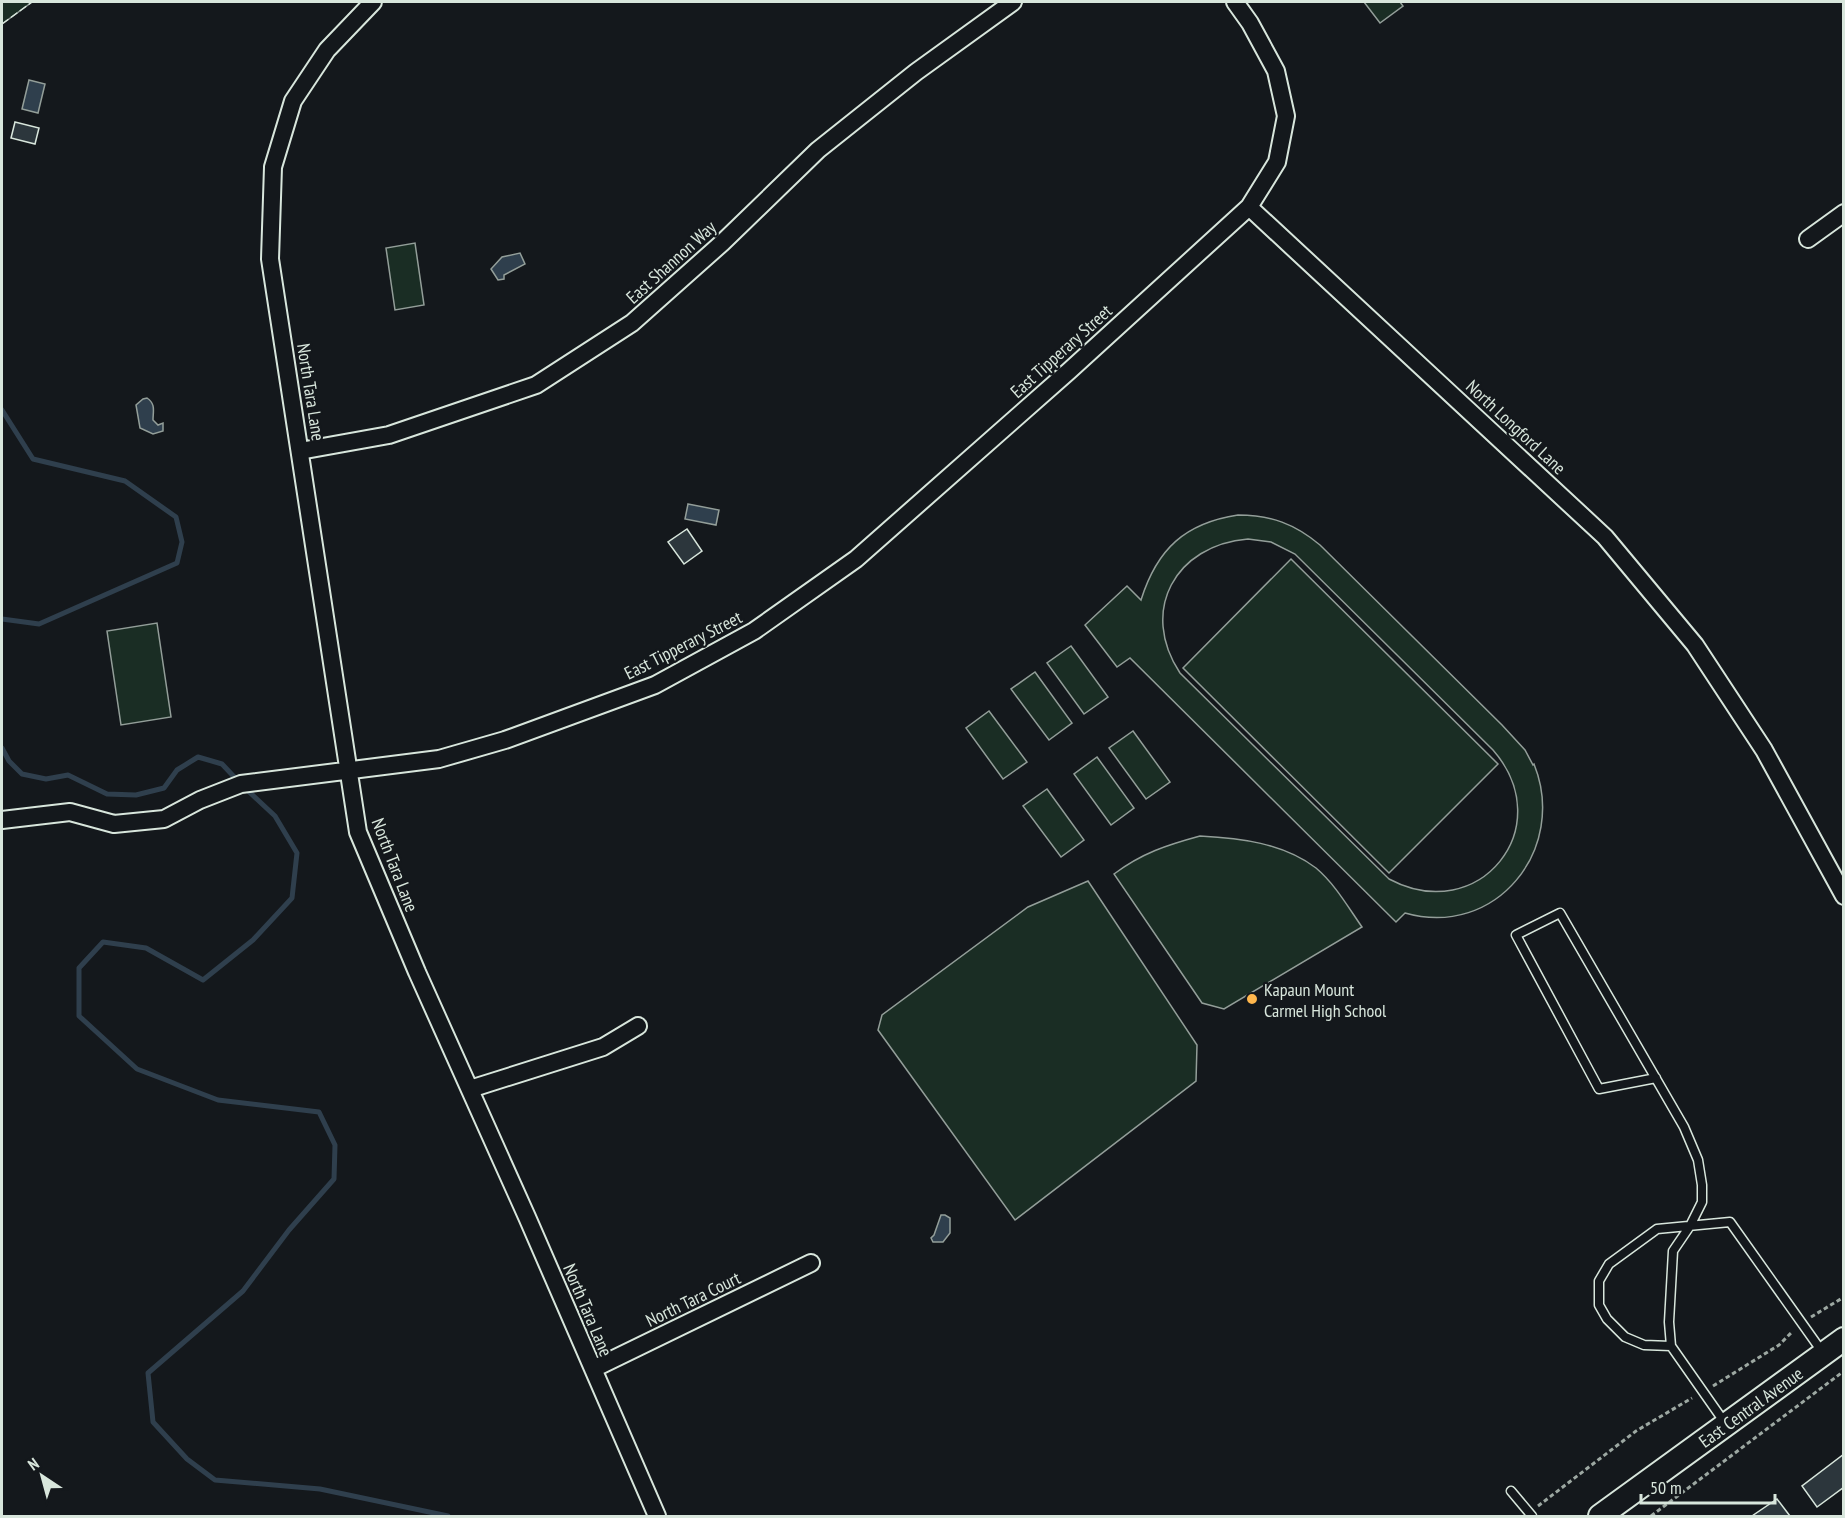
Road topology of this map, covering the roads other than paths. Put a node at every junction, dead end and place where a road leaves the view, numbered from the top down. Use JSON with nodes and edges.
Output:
{"nodes":[{"id":1,"x":373,"y":2,"type":"edge"},
{"id":2,"x":1013,"y":2,"type":"edge"},
{"id":3,"x":1234,"y":2,"type":"edge"},
{"id":4,"x":1249,"y":207,"type":"junction"},
{"id":5,"x":1844,"y":213,"type":"edge"},
{"id":6,"x":1808,"y":239,"type":"dead end"},
{"id":7,"x":300,"y":451,"type":"junction"},
{"id":8,"x":348,"y":771,"type":"junction"},
{"id":9,"x":2,"y":820,"type":"edge"},
{"id":10,"x":1844,"y":896,"type":"edge"},
{"id":11,"x":638,"y":1026,"type":"dead end"},
{"id":12,"x":1656,"y":1078,"type":"junction"},
{"id":13,"x":470,"y":1089,"type":"junction"},
{"id":14,"x":1690,"y":1226,"type":"junction"},
{"id":15,"x":811,"y":1263,"type":"dead end"},
{"id":16,"x":1844,"y":1339,"type":"edge"},
{"id":17,"x":1671,"y":1346,"type":"junction"},
{"id":18,"x":1824,"y":1353,"type":"junction"},
{"id":19,"x":592,"y":1369,"type":"junction"},
{"id":20,"x":1726,"y":1423,"type":"junction"},
{"id":21,"x":1511,"y":1491,"type":"dead end"},
{"id":22,"x":1530,"y":1515,"type":"edge"},
{"id":23,"x":657,"y":1516,"type":"edge"},
{"id":24,"x":1600,"y":1516,"type":"edge"}],
"edges":[{"from":1,"to":7,"type":"street","name":"North Tara Lane"},
{"from":2,"to":7,"type":"street","name":"East Shannon Way"},
{"from":3,"to":4,"type":"street"},
{"from":4,"to":8,"type":"street","name":"East Tipperary Street"},
{"from":4,"to":10,"type":"street","name":"North Longford Lane"},
{"from":5,"to":6,"type":"street"},
{"from":7,"to":8,"type":"street","name":"North Tara Lane"},
{"from":8,"to":9,"type":"street","name":"East Tipperary Street"},
{"from":8,"to":13,"type":"street","name":"North Tara Lane"},
{"from":11,"to":13,"type":"street"},
{"from":12,"to":12,"type":"lane"},
{"from":12,"to":14,"type":"lane"},
{"from":13,"to":19,"type":"street","name":"North Tara Lane"},
{"from":14,"to":17,"type":"lane"},
{"from":14,"to":17,"type":"lane"},
{"from":14,"to":18,"type":"lane"},
{"from":15,"to":19,"type":"street","name":"North Tara Court"},
{"from":16,"to":18,"type":"main road","name":"East Central Avenue"},
{"from":17,"to":20,"type":"lane"},
{"from":18,"to":20,"type":"main road","name":"East Central Avenue"},
{"from":19,"to":23,"type":"street","name":"North Tara Lane"},
{"from":20,"to":24,"type":"main road","name":"East Central Avenue"},
{"from":21,"to":22,"type":"lane"}]}
